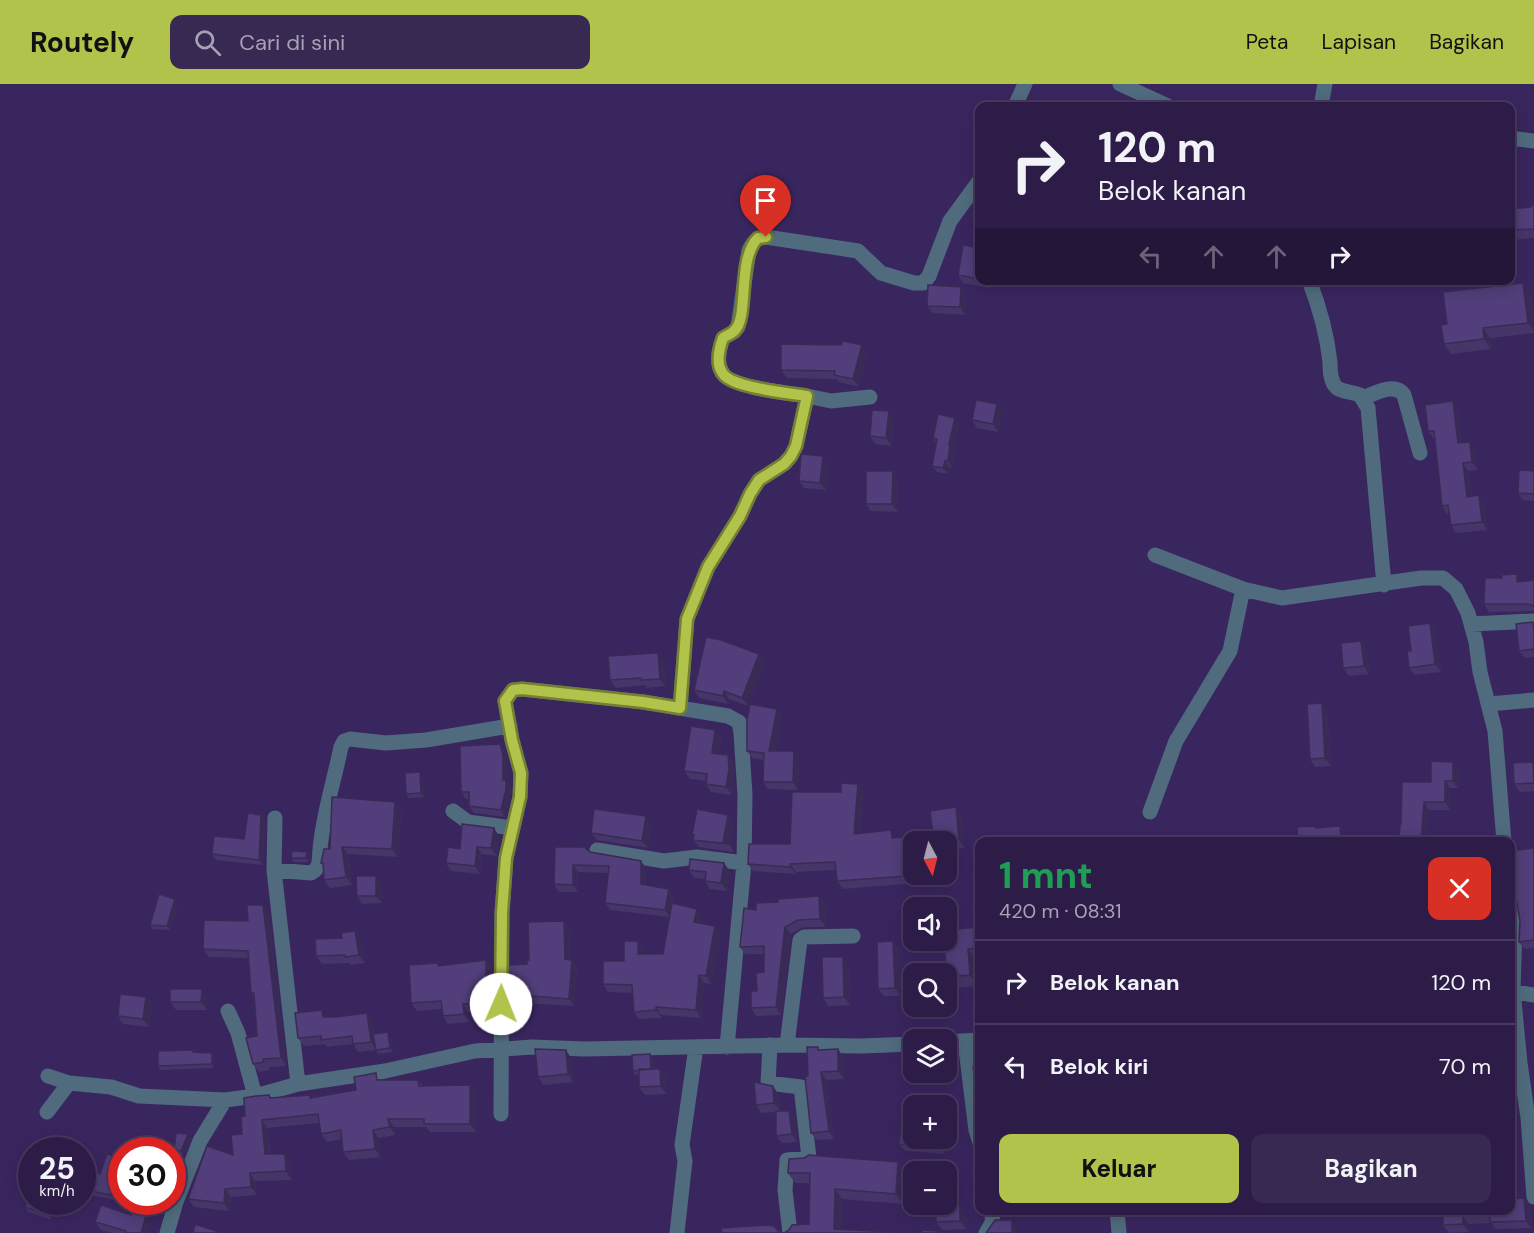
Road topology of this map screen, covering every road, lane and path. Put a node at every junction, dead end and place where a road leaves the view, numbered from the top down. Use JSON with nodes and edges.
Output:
{"nodes":[{"id":1,"x":1025,"y":84,"type":"edge"},
{"id":2,"x":1120,"y":84,"type":"edge"},
{"id":3,"x":1325,"y":84,"type":"edge"},
{"id":4,"x":1017,"y":102,"type":"edge"},
{"id":5,"x":1159,"y":102,"type":"edge"},
{"id":6,"x":1322,"y":102,"type":"edge"},
{"id":7,"x":1515,"y":139,"type":"edge"},
{"id":8,"x":1534,"y":141,"type":"edge"},
{"id":9,"x":975,"y":187,"type":"edge"},
{"id":10,"x":1311,"y":285,"type":"edge"},
{"id":11,"x":807,"y":396,"type":"junction"},
{"id":12,"x":870,"y":397,"type":"dead end"},
{"id":13,"x":1363,"y":398,"type":"junction"},
{"id":14,"x":1420,"y":453,"type":"dead end"},
{"id":15,"x":1155,"y":555,"type":"dead end"},
{"id":16,"x":1384,"y":585,"type":"junction"},
{"id":17,"x":1243,"y":589,"type":"junction"},
{"id":18,"x":1534,"y":621,"type":"edge"},
{"id":19,"x":1471,"y":624,"type":"junction"},
{"id":20,"x":1534,"y":700,"type":"edge"},
{"id":21,"x":1489,"y":704,"type":"junction"},
{"id":22,"x":680,"y":708,"type":"junction"},
{"id":23,"x":510,"y":726,"type":"junction"},
{"id":24,"x":453,"y":811,"type":"dead end"},
{"id":25,"x":1150,"y":812,"type":"dead end"},
{"id":26,"x":275,"y":818,"type":"dead end"},
{"id":27,"x":513,"y":828,"type":"junction"},
{"id":28,"x":1504,"y":837,"type":"edge"},
{"id":29,"x":597,"y":850,"type":"dead end"},
{"id":30,"x":744,"y":863,"type":"junction"},
{"id":31,"x":274,"y":870,"type":"junction"},
{"id":32,"x":852,"y":936,"type":"dead end"},
{"id":33,"x":1515,"y":992,"type":"edge"},
{"id":34,"x":1534,"y":995,"type":"edge"},
{"id":35,"x":228,"y":1011,"type":"dead end"},
{"id":36,"x":1515,"y":1018,"type":"edge"},
{"id":37,"x":972,"y":1041,"type":"edge"},
{"id":38,"x":957,"y":1042,"type":"edge"},
{"id":39,"x":903,"y":1044,"type":"edge"},
{"id":40,"x":770,"y":1045,"type":"junction"},
{"id":41,"x":787,"y":1045,"type":"junction"},
{"id":42,"x":696,"y":1047,"type":"junction"},
{"id":43,"x":727,"y":1047,"type":"junction"},
{"id":44,"x":500,"y":1050,"type":"junction"},
{"id":45,"x":48,"y":1076,"type":"dead end"},
{"id":46,"x":69,"y":1083,"type":"junction"},
{"id":47,"x":298,"y":1084,"type":"junction"},
{"id":48,"x":255,"y":1096,"type":"junction"},
{"id":49,"x":225,"y":1100,"type":"junction"},
{"id":50,"x":975,"y":1108,"type":"edge"},
{"id":51,"x":47,"y":1112,"type":"dead end"},
{"id":52,"x":501,"y":1114,"type":"dead end"},
{"id":53,"x":1534,"y":1189,"type":"edge"},
{"id":54,"x":993,"y":1215,"type":"edge"},
{"id":55,"x":1118,"y":1215,"type":"edge"},
{"id":56,"x":167,"y":1233,"type":"edge"},
{"id":57,"x":677,"y":1233,"type":"edge"},
{"id":58,"x":790,"y":1233,"type":"edge"},
{"id":59,"x":986,"y":1233,"type":"edge"},
{"id":60,"x":1119,"y":1233,"type":"edge"}],
"edges":[{"from":1,"to":4,"type":"street"},
{"from":2,"to":5,"type":"street"},
{"from":3,"to":6,"type":"street"},
{"from":7,"to":8,"type":"street"},
{"from":9,"to":11,"type":"street"},
{"from":10,"to":13,"type":"street"},
{"from":11,"to":12,"type":"street"},
{"from":11,"to":22,"type":"street"},
{"from":13,"to":14,"type":"street"},
{"from":13,"to":16,"type":"street"},
{"from":15,"to":17,"type":"street"},
{"from":16,"to":17,"type":"street"},
{"from":16,"to":19,"type":"street"},
{"from":17,"to":25,"type":"street"},
{"from":18,"to":19,"type":"street"},
{"from":19,"to":21,"type":"street"},
{"from":20,"to":21,"type":"street"},
{"from":21,"to":28,"type":"street"},
{"from":22,"to":23,"type":"street"},
{"from":22,"to":30,"type":"street"},
{"from":23,"to":27,"type":"street"},
{"from":23,"to":31,"type":"street"},
{"from":24,"to":27,"type":"street"},
{"from":26,"to":31,"type":"street"},
{"from":27,"to":44,"type":"street"},
{"from":29,"to":30,"type":"street"},
{"from":30,"to":43,"type":"street"},
{"from":31,"to":47,"type":"street"},
{"from":32,"to":41,"type":"street"},
{"from":33,"to":34,"type":"street"},
{"from":35,"to":48,"type":"street"},
{"from":36,"to":53,"type":"street"},
{"from":37,"to":38,"type":"street"},
{"from":37,"to":50,"type":"street"},
{"from":39,"to":41,"type":"street"},
{"from":40,"to":41,"type":"street"},
{"from":40,"to":43,"type":"street"},
{"from":40,"to":58,"type":"street"},
{"from":42,"to":43,"type":"street"},
{"from":42,"to":44,"type":"street"},
{"from":42,"to":57,"type":"street"},
{"from":44,"to":47,"type":"street"},
{"from":44,"to":52,"type":"street"},
{"from":45,"to":46,"type":"street"},
{"from":46,"to":49,"type":"street"},
{"from":46,"to":51,"type":"street"},
{"from":47,"to":48,"type":"street"},
{"from":48,"to":49,"type":"street"},
{"from":49,"to":56,"type":"street"},
{"from":54,"to":59,"type":"street"},
{"from":55,"to":60,"type":"street"}]}
